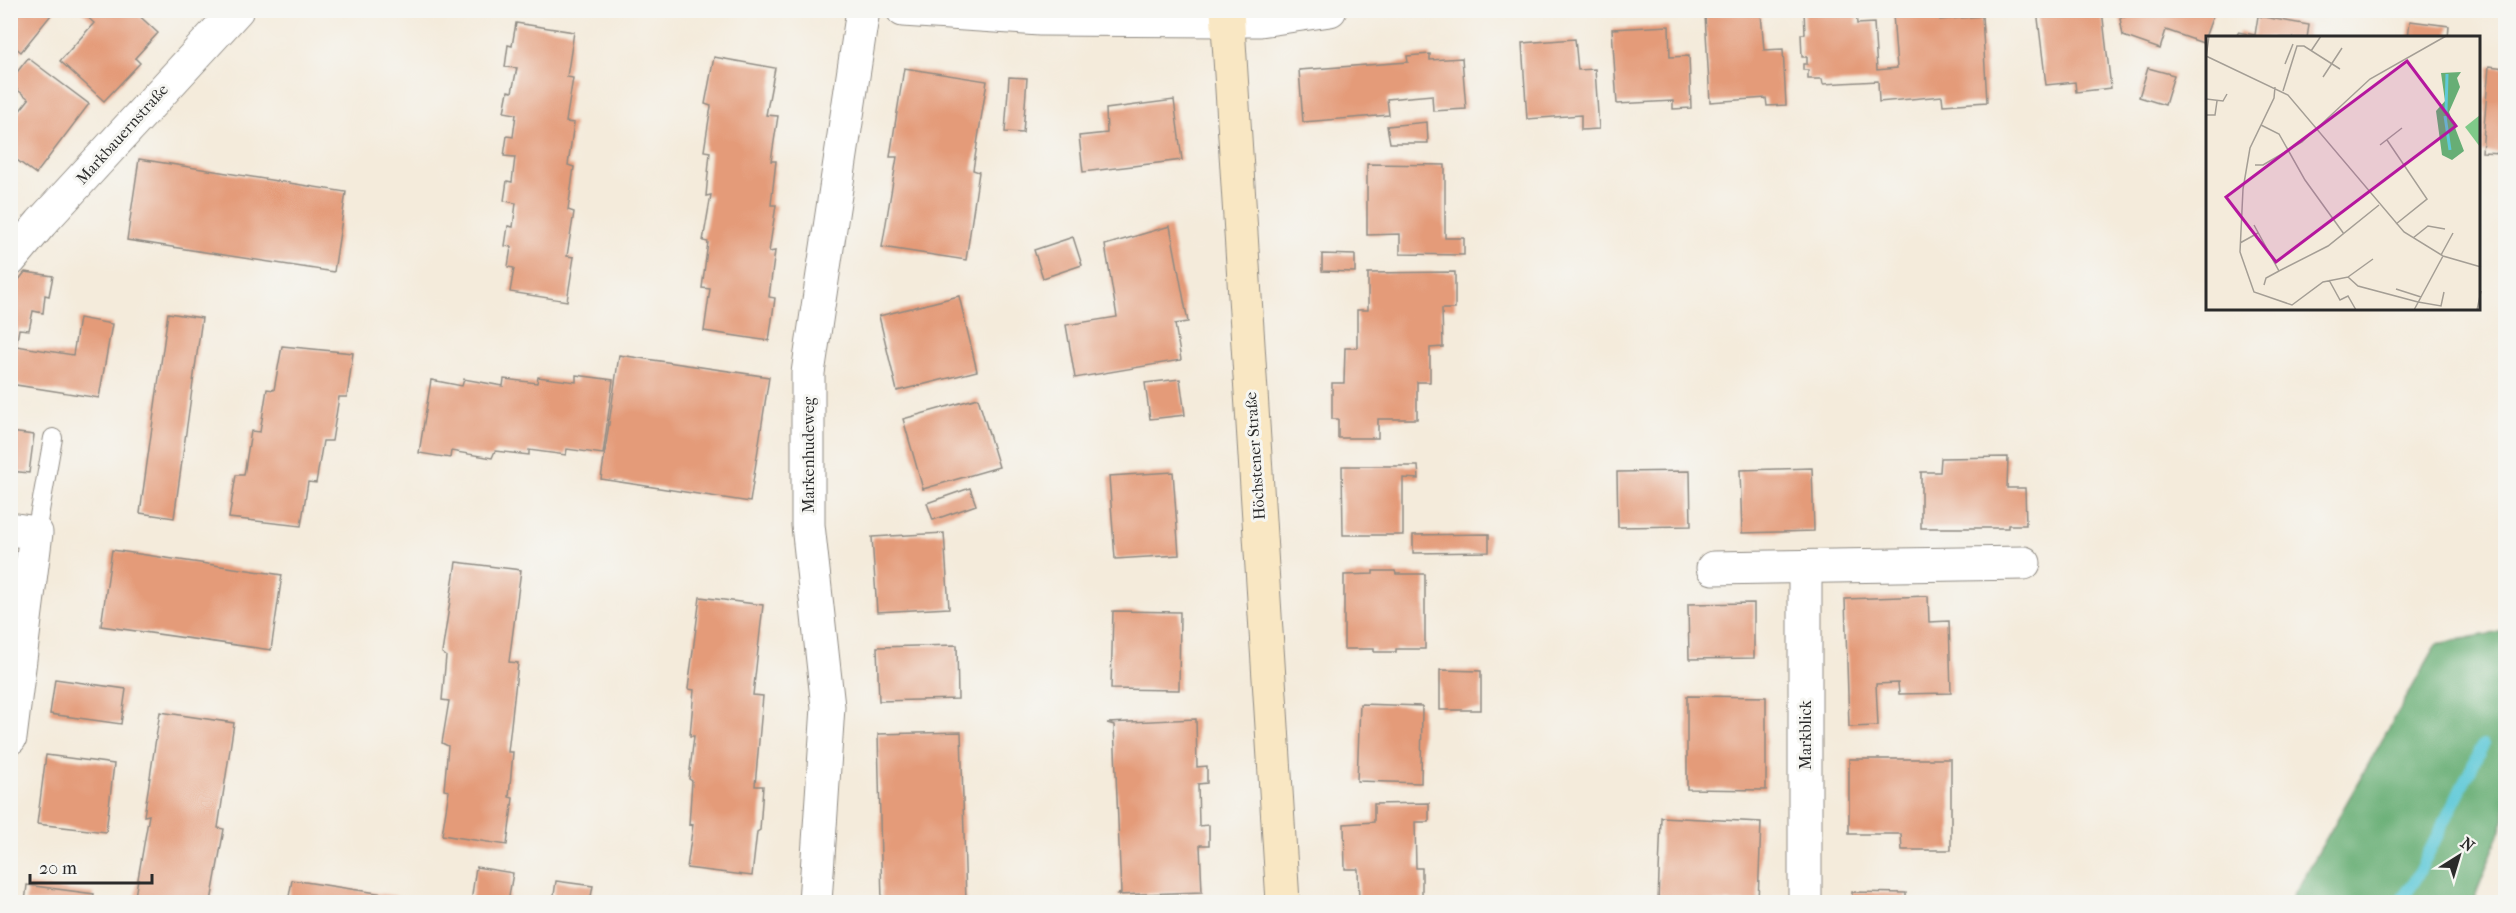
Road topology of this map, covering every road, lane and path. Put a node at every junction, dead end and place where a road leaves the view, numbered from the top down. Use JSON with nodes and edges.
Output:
{"nodes":[{"id":1,"x":237,"y":10,"type":"edge"},
{"id":2,"x":863,"y":10,"type":"edge"},
{"id":3,"x":903,"y":10,"type":"edge"},
{"id":4,"x":1330,"y":10,"type":"edge"},
{"id":5,"x":1227,"y":15,"type":"edge"},
{"id":6,"x":10,"y":260,"type":"edge"},
{"id":7,"x":53,"y":438,"type":"dead end"},
{"id":8,"x":23,"y":531,"type":"edge"},
{"id":9,"x":2024,"y":563,"type":"dead end"},
{"id":10,"x":1713,"y":568,"type":"dead end"},
{"id":11,"x":1805,"y":568,"type":"junction"},
{"id":12,"x":10,"y":738,"type":"edge"},
{"id":13,"x":815,"y":903,"type":"edge"},
{"id":14,"x":1283,"y":903,"type":"edge"},
{"id":15,"x":1805,"y":903,"type":"edge"}],
"edges":[{"from":1,"to":6,"type":"street","name":"Markbauernstraße"},
{"from":2,"to":13,"type":"street","name":"Markenhudeweg"},
{"from":3,"to":5,"type":"street"},
{"from":4,"to":5,"type":"street"},
{"from":5,"to":14,"type":"main road","name":"Höchstener Straße"},
{"from":7,"to":8,"type":"lane"},
{"from":8,"to":12,"type":"street"},
{"from":9,"to":11,"type":"street"},
{"from":10,"to":11,"type":"street"},
{"from":11,"to":15,"type":"street","name":"Markblick"}]}
